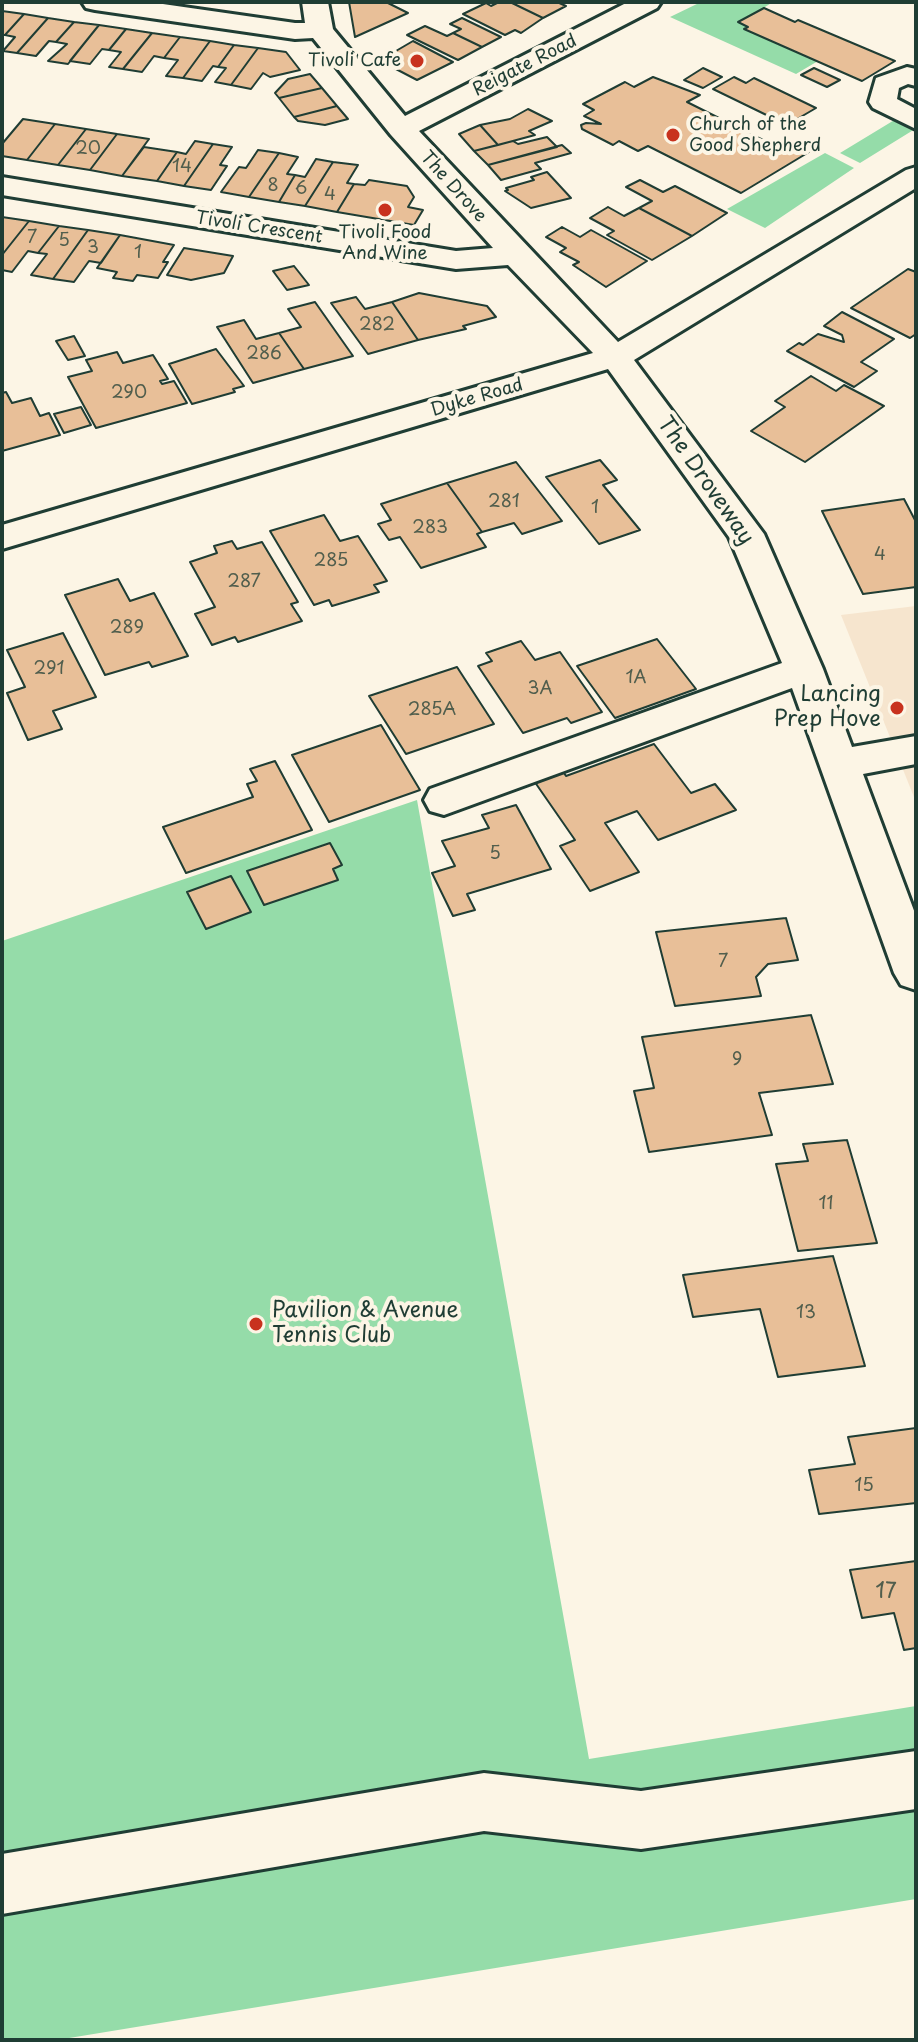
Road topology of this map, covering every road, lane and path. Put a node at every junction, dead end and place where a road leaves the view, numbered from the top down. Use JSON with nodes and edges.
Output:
{"nodes":[{"id":1,"x":95,"y":2,"type":"edge"},
{"id":2,"x":648,"y":2,"type":"edge"},
{"id":3,"x":318,"y":16,"type":"edge"},
{"id":4,"x":916,"y":78,"type":"edge"},
{"id":5,"x":916,"y":121,"type":"edge"},
{"id":6,"x":401,"y":129,"type":"junction"},
{"id":7,"x":916,"y":176,"type":"edge"},
{"id":8,"x":2,"y":186,"type":"edge"},
{"id":9,"x":516,"y":255,"type":"junction"},
{"id":10,"x":615,"y":357,"type":"junction"},
{"id":11,"x":2,"y":537,"type":"edge"},
{"id":12,"x":804,"y":669,"type":"junction"},
{"id":13,"x":916,"y":750,"type":"edge"},
{"id":14,"x":838,"y":764,"type":"junction"},
{"id":15,"x":444,"y":800,"type":"dead end"},
{"id":16,"x":916,"y":973,"type":"edge"},
{"id":17,"x":916,"y":1780,"type":"edge"},
{"id":18,"x":2,"y":1884,"type":"edge"}],
"edges":[{"from":1,"to":3,"type":"street"},
{"from":2,"to":6,"type":"street","name":"Reigate Road"},
{"from":3,"to":6,"type":"street","name":"The Drove"},
{"from":4,"to":5,"type":"street"},
{"from":6,"to":9,"type":"street","name":"The Drove"},
{"from":7,"to":10,"type":"street","name":"Dyke Road"},
{"from":8,"to":9,"type":"street","name":"Tivoli Crescent"},
{"from":9,"to":10,"type":"street","name":"The Drove"},
{"from":10,"to":11,"type":"street","name":"Dyke Road"},
{"from":10,"to":12,"type":"street","name":"The Droveway"},
{"from":12,"to":14,"type":"street","name":"The Droveway"},
{"from":12,"to":15,"type":"street"},
{"from":13,"to":14,"type":"street"},
{"from":14,"to":16,"type":"street","name":"The Droveway"},
{"from":17,"to":18,"type":"street"}]}
